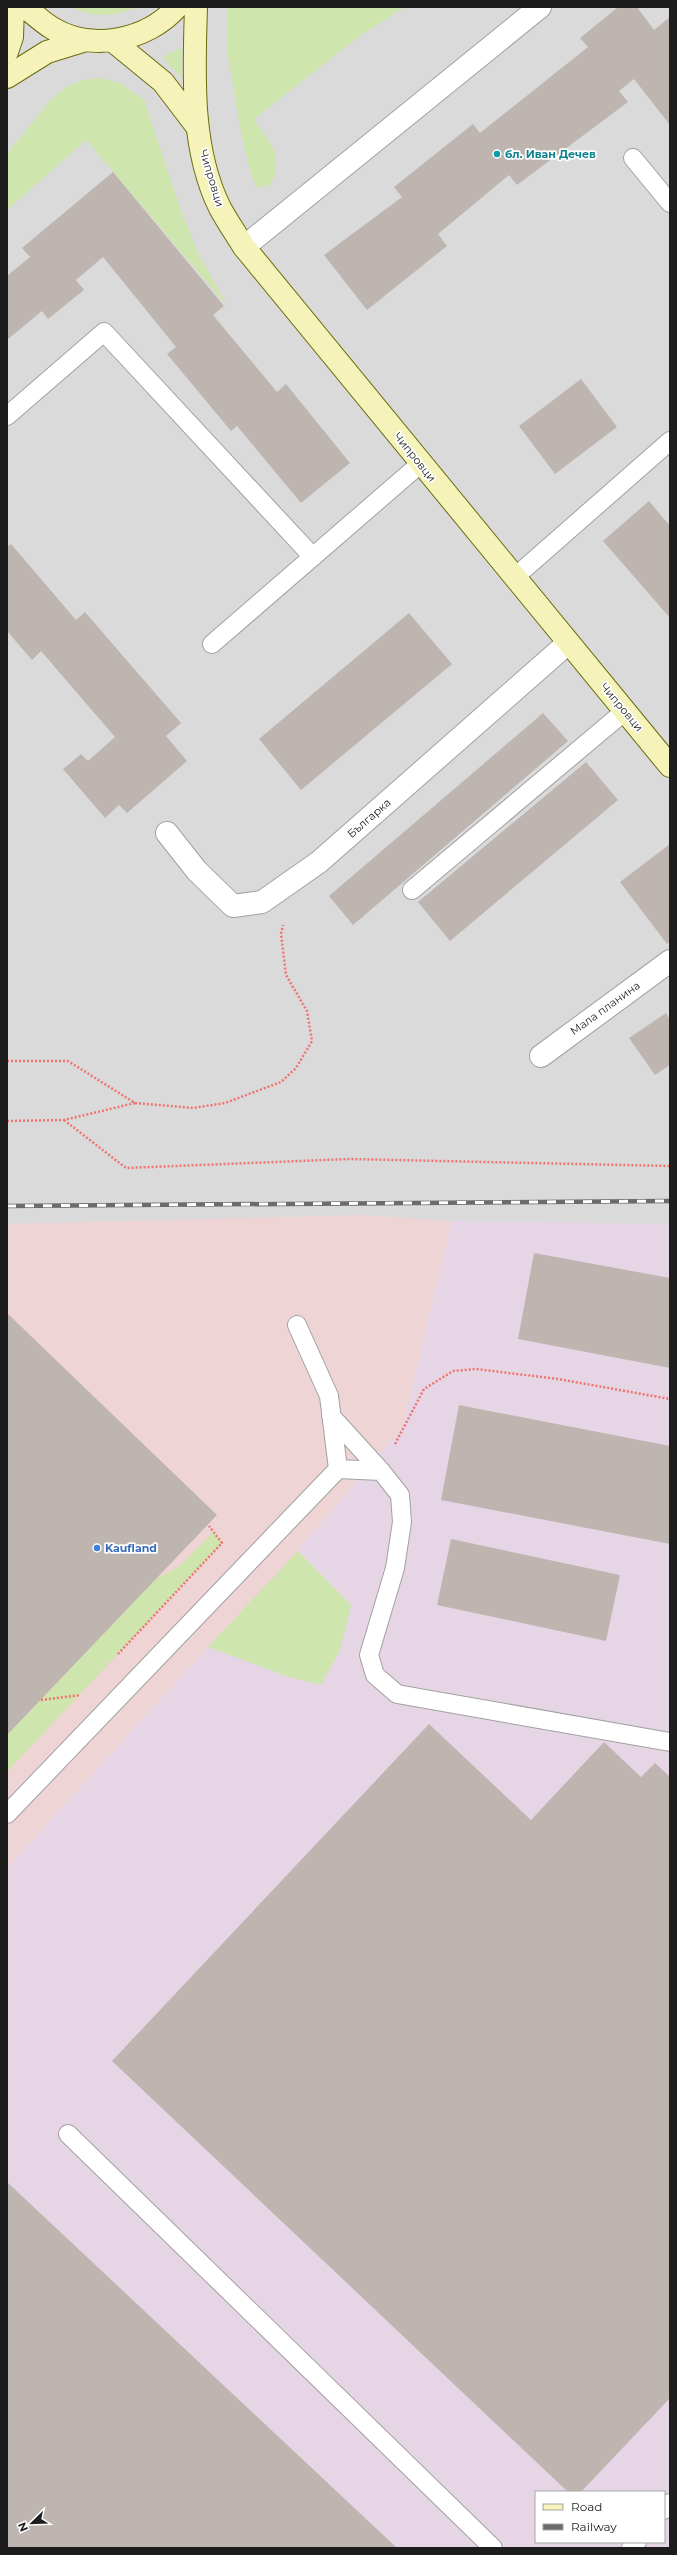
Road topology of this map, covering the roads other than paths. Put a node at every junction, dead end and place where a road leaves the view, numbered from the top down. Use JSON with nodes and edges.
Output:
{"nodes":[{"id":1,"x":13,"y":7,"type":"edge"},
{"id":2,"x":25,"y":7,"type":"edge"},
{"id":3,"x":177,"y":7,"type":"edge"},
{"id":4,"x":196,"y":7,"type":"edge"},
{"id":5,"x":540,"y":7,"type":"edge"},
{"id":6,"x":86,"y":40,"type":"junction"},
{"id":7,"x":113,"y":41,"type":"junction"},
{"id":8,"x":7,"y":52,"type":"edge"},
{"id":9,"x":7,"y":77,"type":"edge"},
{"id":10,"x":198,"y":128,"type":"junction"},
{"id":11,"x":633,"y":158,"type":"dead end"},
{"id":12,"x":670,"y":203,"type":"edge"},
{"id":13,"x":244,"y":247,"type":"junction"},
{"id":14,"x":7,"y":416,"type":"edge"},
{"id":15,"x":670,"y":441,"type":"edge"},
{"id":16,"x":420,"y":464,"type":"junction"},
{"id":17,"x":313,"y":557,"type":"junction"},
{"id":18,"x":515,"y":577,"type":"junction"},
{"id":19,"x":568,"y":642,"type":"junction"},
{"id":20,"x":212,"y":644,"type":"dead end"},
{"id":21,"x":625,"y":711,"type":"junction"},
{"id":22,"x":670,"y":766,"type":"edge"},
{"id":23,"x":167,"y":833,"type":"dead end"},
{"id":24,"x":412,"y":890,"type":"dead end"},
{"id":25,"x":670,"y":961,"type":"edge"},
{"id":26,"x":541,"y":1056,"type":"dead end"},
{"id":27,"x":297,"y":1325,"type":"dead end"},
{"id":28,"x":331,"y":1416,"type":"junction"},
{"id":29,"x":338,"y":1469,"type":"junction"},
{"id":30,"x":381,"y":1471,"type":"junction"},
{"id":31,"x":670,"y":1742,"type":"edge"},
{"id":32,"x":7,"y":1814,"type":"edge"},
{"id":33,"x":68,"y":2134,"type":"dead end"},
{"id":34,"x":493,"y":2548,"type":"edge"}],
"edges":[{"from":1,"to":8,"type":"street"},
{"from":2,"to":6,"type":"street"},
{"from":3,"to":7,"type":"street"},
{"from":4,"to":10,"type":"street","name":"Чипровци"},
{"from":5,"to":13,"type":"street"},
{"from":6,"to":7,"type":"street"},
{"from":6,"to":9,"type":"street"},
{"from":7,"to":10,"type":"street"},
{"from":10,"to":13,"type":"street","name":"Чипровци"},
{"from":11,"to":12,"type":"lane"},
{"from":13,"to":16,"type":"street","name":"Чипровци"},
{"from":14,"to":17,"type":"lane"},
{"from":15,"to":18,"type":"lane"},
{"from":16,"to":17,"type":"lane"},
{"from":16,"to":18,"type":"street","name":"Чипровци"},
{"from":17,"to":20,"type":"lane"},
{"from":18,"to":19,"type":"street","name":"Чипровци"},
{"from":19,"to":21,"type":"street","name":"Чипровци"},
{"from":19,"to":23,"type":"street","name":"Българка"},
{"from":21,"to":22,"type":"street","name":"Чипровци"},
{"from":21,"to":24,"type":"lane"},
{"from":25,"to":26,"type":"street","name":"Мала планина"},
{"from":27,"to":28,"type":"lane"},
{"from":28,"to":29,"type":"lane"},
{"from":28,"to":30,"type":"lane"},
{"from":29,"to":30,"type":"lane"},
{"from":29,"to":32,"type":"lane"},
{"from":30,"to":31,"type":"lane"},
{"from":33,"to":34,"type":"lane"}]}
